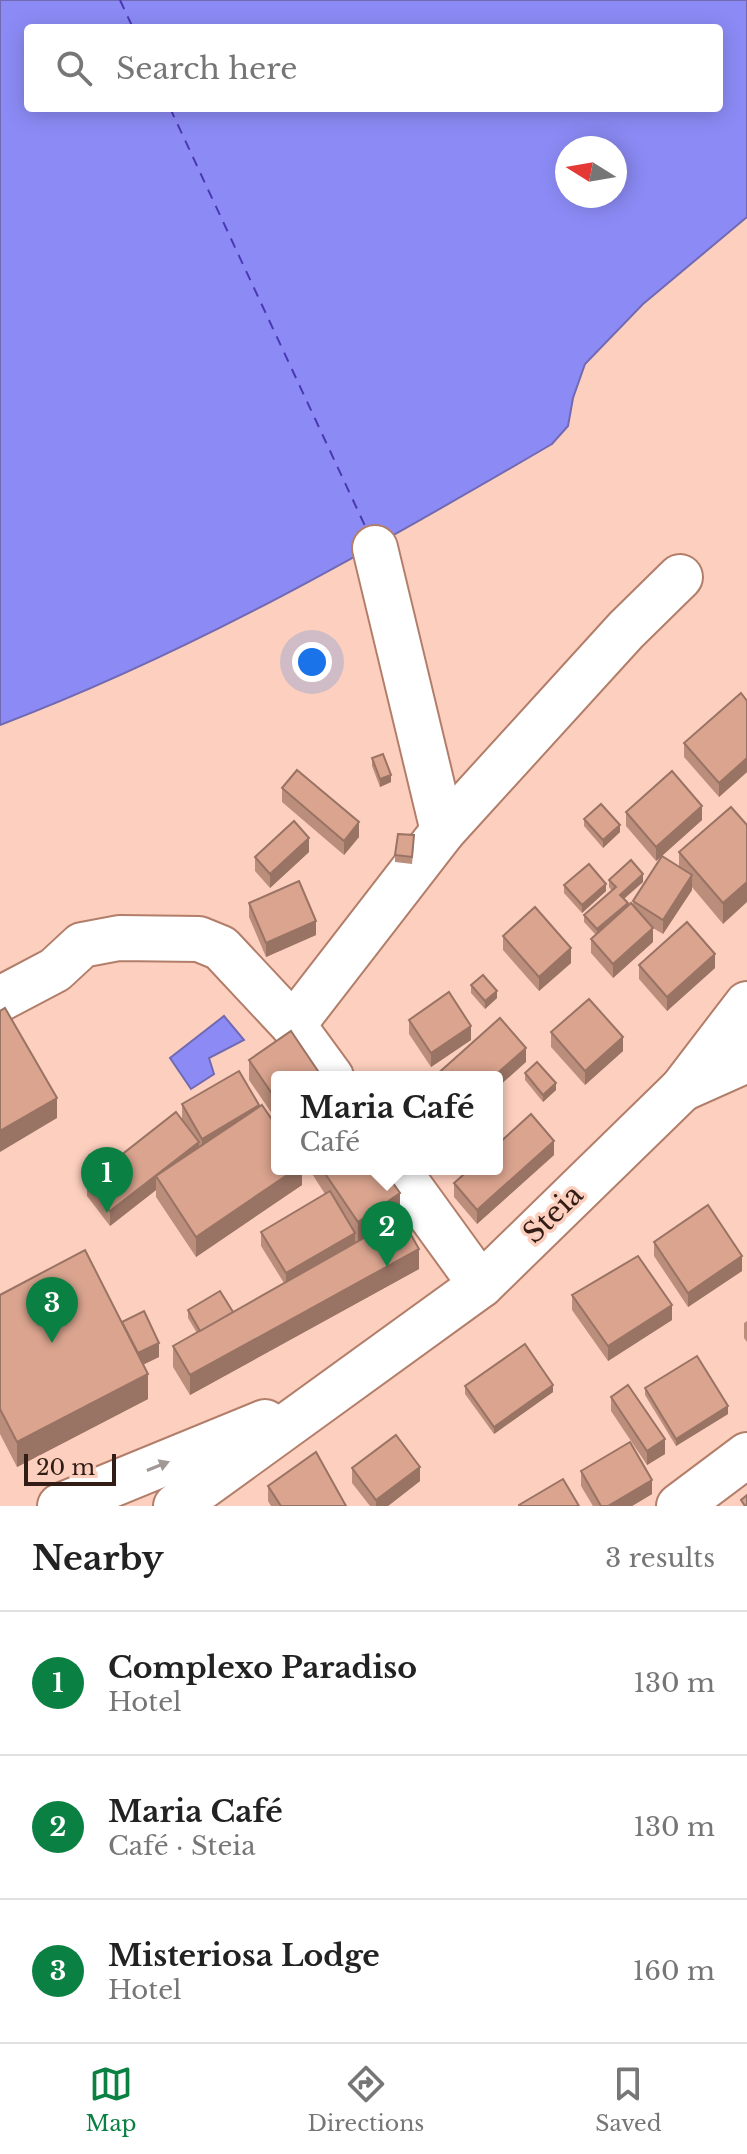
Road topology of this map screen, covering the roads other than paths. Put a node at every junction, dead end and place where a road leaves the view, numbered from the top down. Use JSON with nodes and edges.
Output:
{"nodes":[{"id":1,"x":375,"y":548,"type":"dead end"},
{"id":2,"x":680,"y":577,"type":"dead end"},
{"id":3,"x":443,"y":831,"type":"junction"},
{"id":4,"x":0,"y":999,"type":"edge"},
{"id":5,"x":747,"y":1004,"type":"edge"},
{"id":6,"x":293,"y":1025,"type":"junction"},
{"id":7,"x":747,"y":1060,"type":"edge"},
{"id":8,"x":327,"y":1071,"type":"edge"},
{"id":9,"x":682,"y":1089,"type":"junction"},
{"id":10,"x":401,"y":1175,"type":"edge"},
{"id":11,"x":481,"y":1285,"type":"junction"},
{"id":12,"x":330,"y":1395,"type":"junction"},
{"id":13,"x":747,"y":1455,"type":"edge"},
{"id":14,"x":60,"y":1506,"type":"edge"},
{"id":15,"x":176,"y":1506,"type":"edge"},
{"id":16,"x":679,"y":1506,"type":"edge"}],
"edges":[{"from":1,"to":3,"type":"street"},
{"from":2,"to":3,"type":"street"},
{"from":3,"to":6,"type":"street"},
{"from":4,"to":6,"type":"street"},
{"from":5,"to":9,"type":"street","name":"Steia"},
{"from":6,"to":8,"type":"street"},
{"from":7,"to":9,"type":"street"},
{"from":9,"to":11,"type":"street","name":"Steia"},
{"from":10,"to":11,"type":"street"},
{"from":11,"to":12,"type":"street","name":"Steia"},
{"from":14,"to":12,"type":"street","one_way":true},
{"from":12,"to":15,"type":"street"},
{"from":13,"to":16,"type":"street"}]}
